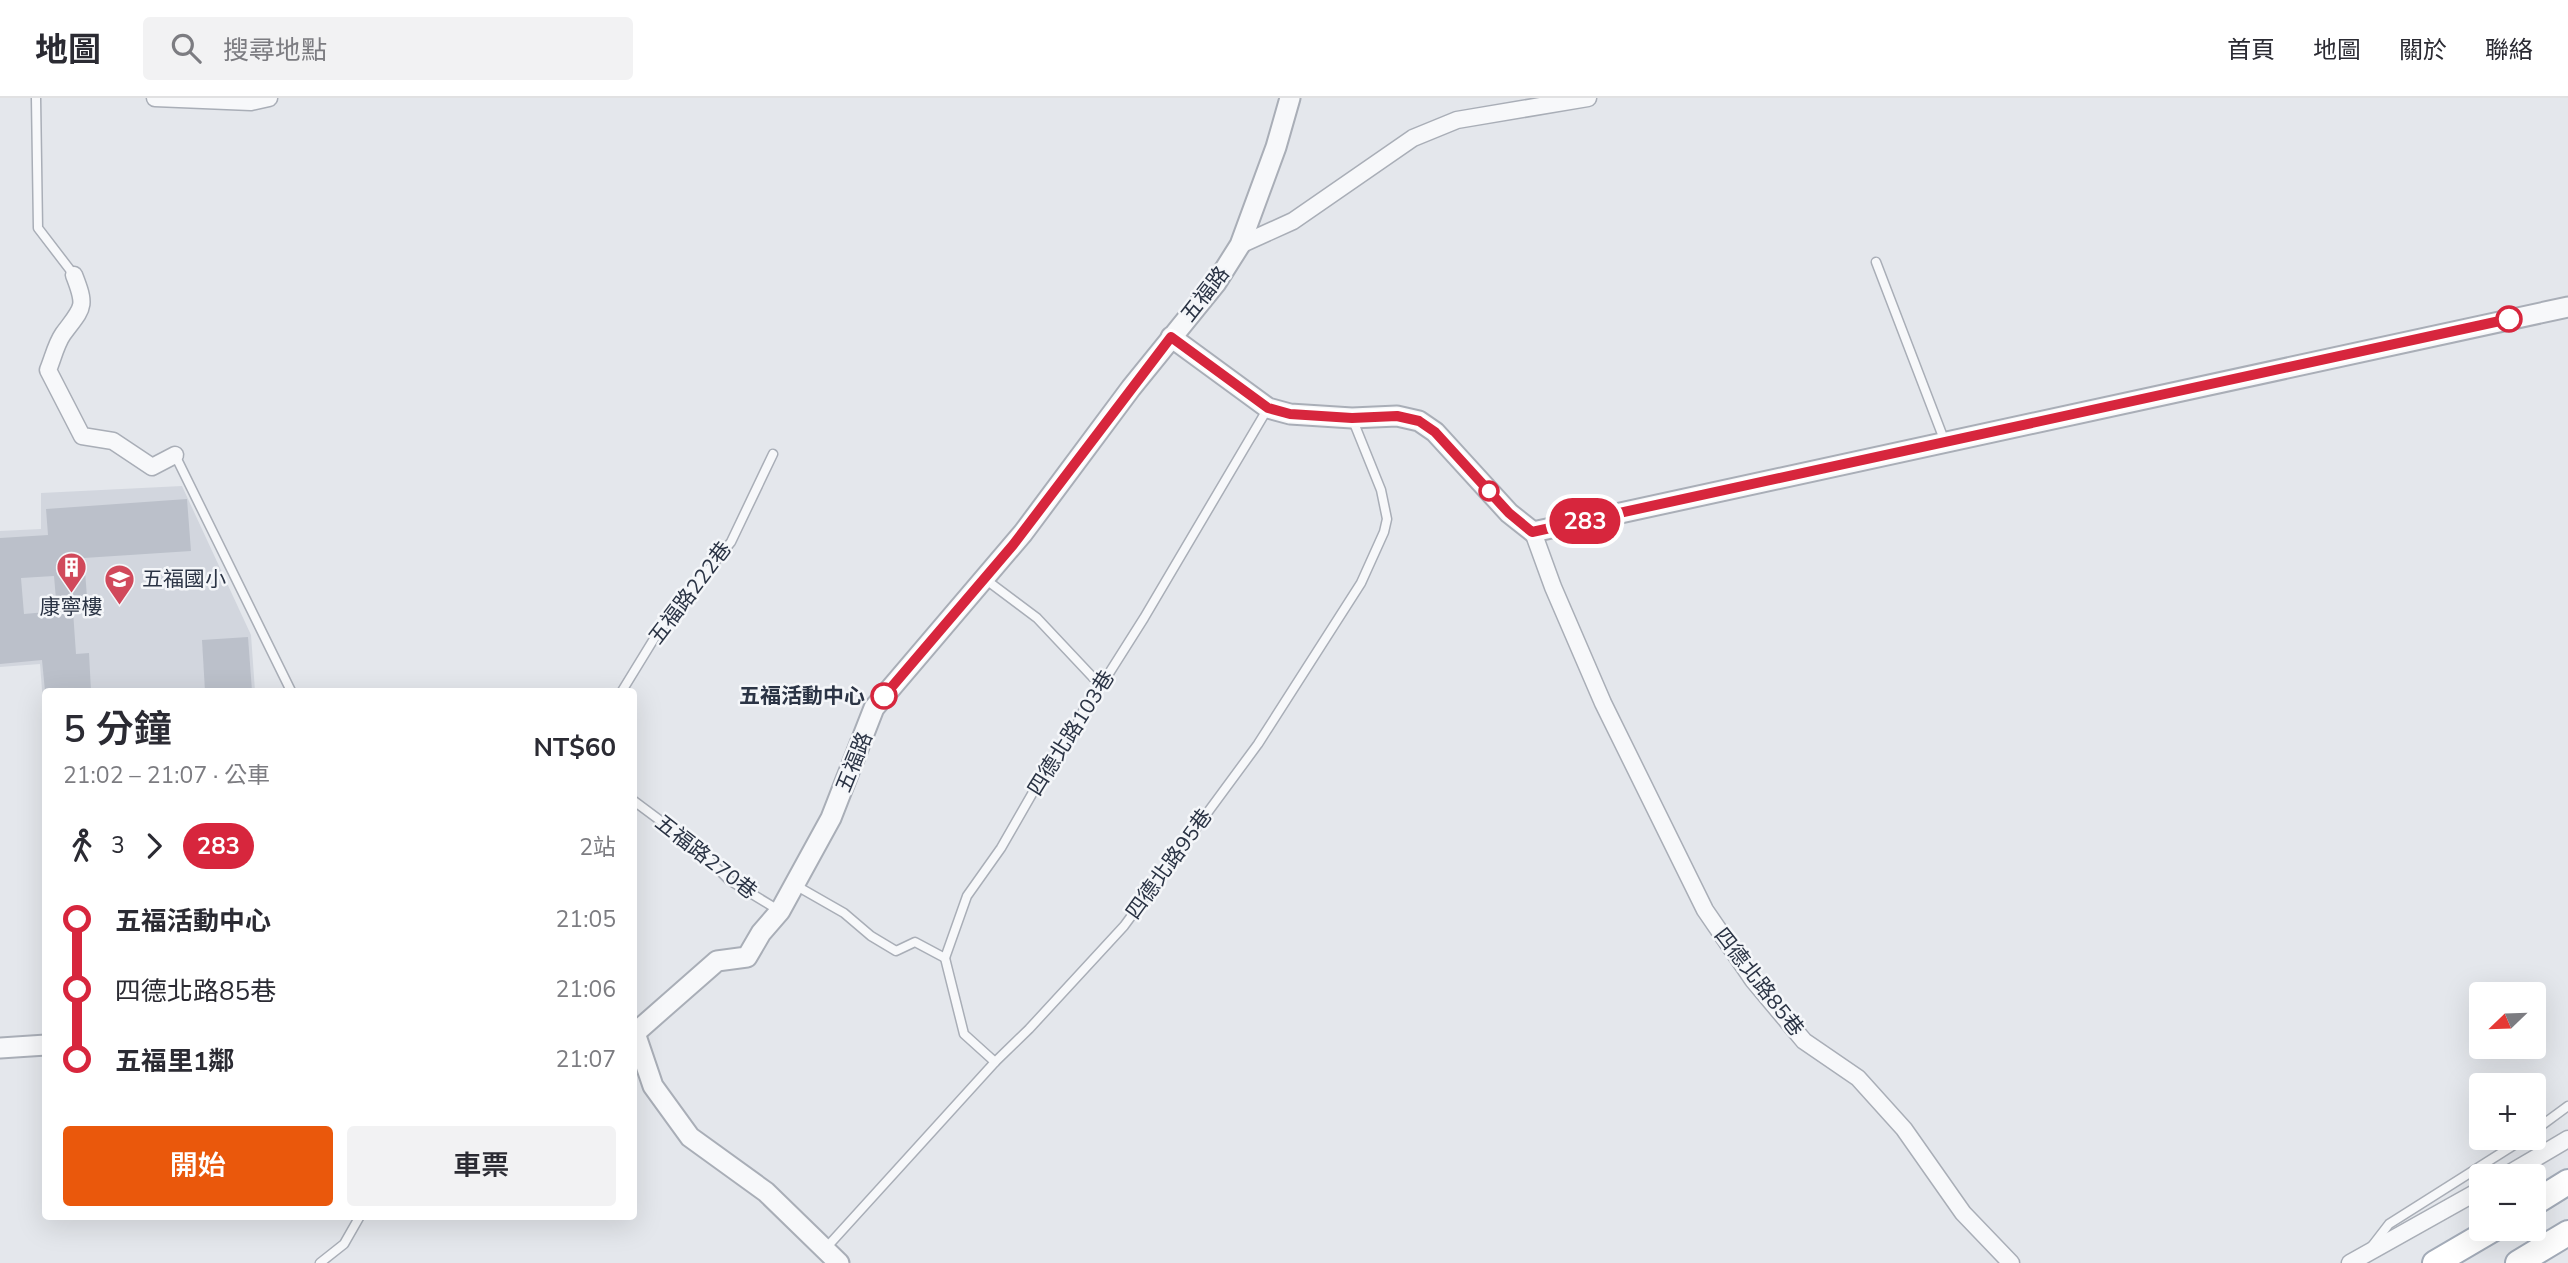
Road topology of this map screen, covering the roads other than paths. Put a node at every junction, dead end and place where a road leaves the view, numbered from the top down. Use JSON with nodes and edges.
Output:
{"nodes":[{"id":1,"x":36,"y":98,"type":"edge"},
{"id":2,"x":155,"y":98,"type":"edge"},
{"id":3,"x":269,"y":98,"type":"edge"},
{"id":4,"x":1290,"y":98,"type":"edge"},
{"id":5,"x":1588,"y":98,"type":"edge"},
{"id":6,"x":1240,"y":246,"type":"junction"},
{"id":7,"x":1876,"y":262,"type":"dead end"},
{"id":8,"x":74,"y":275,"type":"joint"},
{"id":9,"x":2568,"y":307,"type":"edge"},
{"id":10,"x":1171,"y":337,"type":"junction"},
{"id":11,"x":1268,"y":408,"type":"junction"},
{"id":12,"x":1352,"y":418,"type":"junction"},
{"id":13,"x":1945,"y":442,"type":"junction"},
{"id":14,"x":773,"y":454,"type":"dead end"},
{"id":15,"x":175,"y":455,"type":"joint"},
{"id":16,"x":1532,"y":532,"type":"junction"},
{"id":17,"x":985,"y":579,"type":"junction"},
{"id":18,"x":1101,"y":685,"type":"junction"},
{"id":19,"x":290,"y":688,"type":"edge"},
{"id":20,"x":624,"y":688,"type":"edge"},
{"id":21,"x":637,"y":803,"type":"edge"},
{"id":22,"x":794,"y":885,"type":"junction"},
{"id":23,"x":780,"y":911,"type":"junction"},
{"id":24,"x":945,"y":958,"type":"junction"},
{"id":25,"x":637,"y":1030,"type":"edge"},
{"id":26,"x":637,"y":1041,"type":"edge"},
{"id":27,"x":42,"y":1045,"type":"edge"},
{"id":28,"x":0,"y":1048,"type":"edge"},
{"id":29,"x":995,"y":1062,"type":"junction"},
{"id":30,"x":2568,"y":1106,"type":"edge"},
{"id":31,"x":2546,"y":1122,"type":"edge"},
{"id":32,"x":2568,"y":1139,"type":"edge"},
{"id":33,"x":2506,"y":1150,"type":"edge"},
{"id":34,"x":2525,"y":1164,"type":"edge"},
{"id":35,"x":2568,"y":1182,"type":"edge"},
{"id":36,"x":2469,"y":1196,"type":"edge"},
{"id":37,"x":2546,"y":1196,"type":"edge"},
{"id":38,"x":358,"y":1220,"type":"edge"},
{"id":39,"x":2568,"y":1233,"type":"edge"},
{"id":40,"x":2473,"y":1241,"type":"edge"},
{"id":41,"x":832,"y":1256,"type":"edge"},
{"id":42,"x":2358,"y":1259,"type":"edge"},
{"id":43,"x":320,"y":1263,"type":"edge"},
{"id":44,"x":2011,"y":1263,"type":"edge"},
{"id":45,"x":2435,"y":1263,"type":"edge"},
{"id":46,"x":2518,"y":1263,"type":"edge"}],
"edges":[{"from":1,"to":8,"type":"lane"},
{"from":2,"to":3,"type":"street"},
{"from":4,"to":6,"type":"street","name":"五福路"},
{"from":5,"to":6,"type":"street"},
{"from":6,"to":10,"type":"street","name":"五福路"},
{"from":7,"to":13,"type":"lane"},
{"from":8,"to":15,"type":"street"},
{"from":9,"to":13,"type":"street"},
{"from":10,"to":11,"type":"street"},
{"from":10,"to":17,"type":"street","name":"五福路"},
{"from":11,"to":12,"type":"street"},
{"from":11,"to":18,"type":"lane","name":"四德北路103巷"},
{"from":12,"to":16,"type":"street"},
{"from":12,"to":29,"type":"lane","name":"四德北路95巷"},
{"from":13,"to":16,"type":"street"},
{"from":14,"to":20,"type":"lane","name":"五福路222巷"},
{"from":15,"to":19,"type":"lane"},
{"from":16,"to":44,"type":"street","name":"四德北路85巷"},
{"from":17,"to":18,"type":"lane"},
{"from":17,"to":22,"type":"street","name":"五福路"},
{"from":18,"to":24,"type":"lane","name":"四德北路103巷"},
{"from":21,"to":23,"type":"lane","name":"五福路270巷"},
{"from":22,"to":23,"type":"street","name":"五福路"},
{"from":22,"to":24,"type":"lane"},
{"from":23,"to":25,"type":"street","name":"五福路"},
{"from":24,"to":29,"type":"lane"},
{"from":26,"to":41,"type":"street","name":"五福路"},
{"from":27,"to":28,"type":"street"},
{"from":29,"to":41,"type":"lane","name":"四德北路95巷"},
{"from":30,"to":31,"type":"lane"},
{"from":32,"to":34,"type":"street"},
{"from":33,"to":42,"type":"lane"},
{"from":35,"to":37,"type":"main road"},
{"from":36,"to":42,"type":"street"},
{"from":38,"to":43,"type":"lane"},
{"from":39,"to":46,"type":"main road"},
{"from":40,"to":45,"type":"main road"}]}
